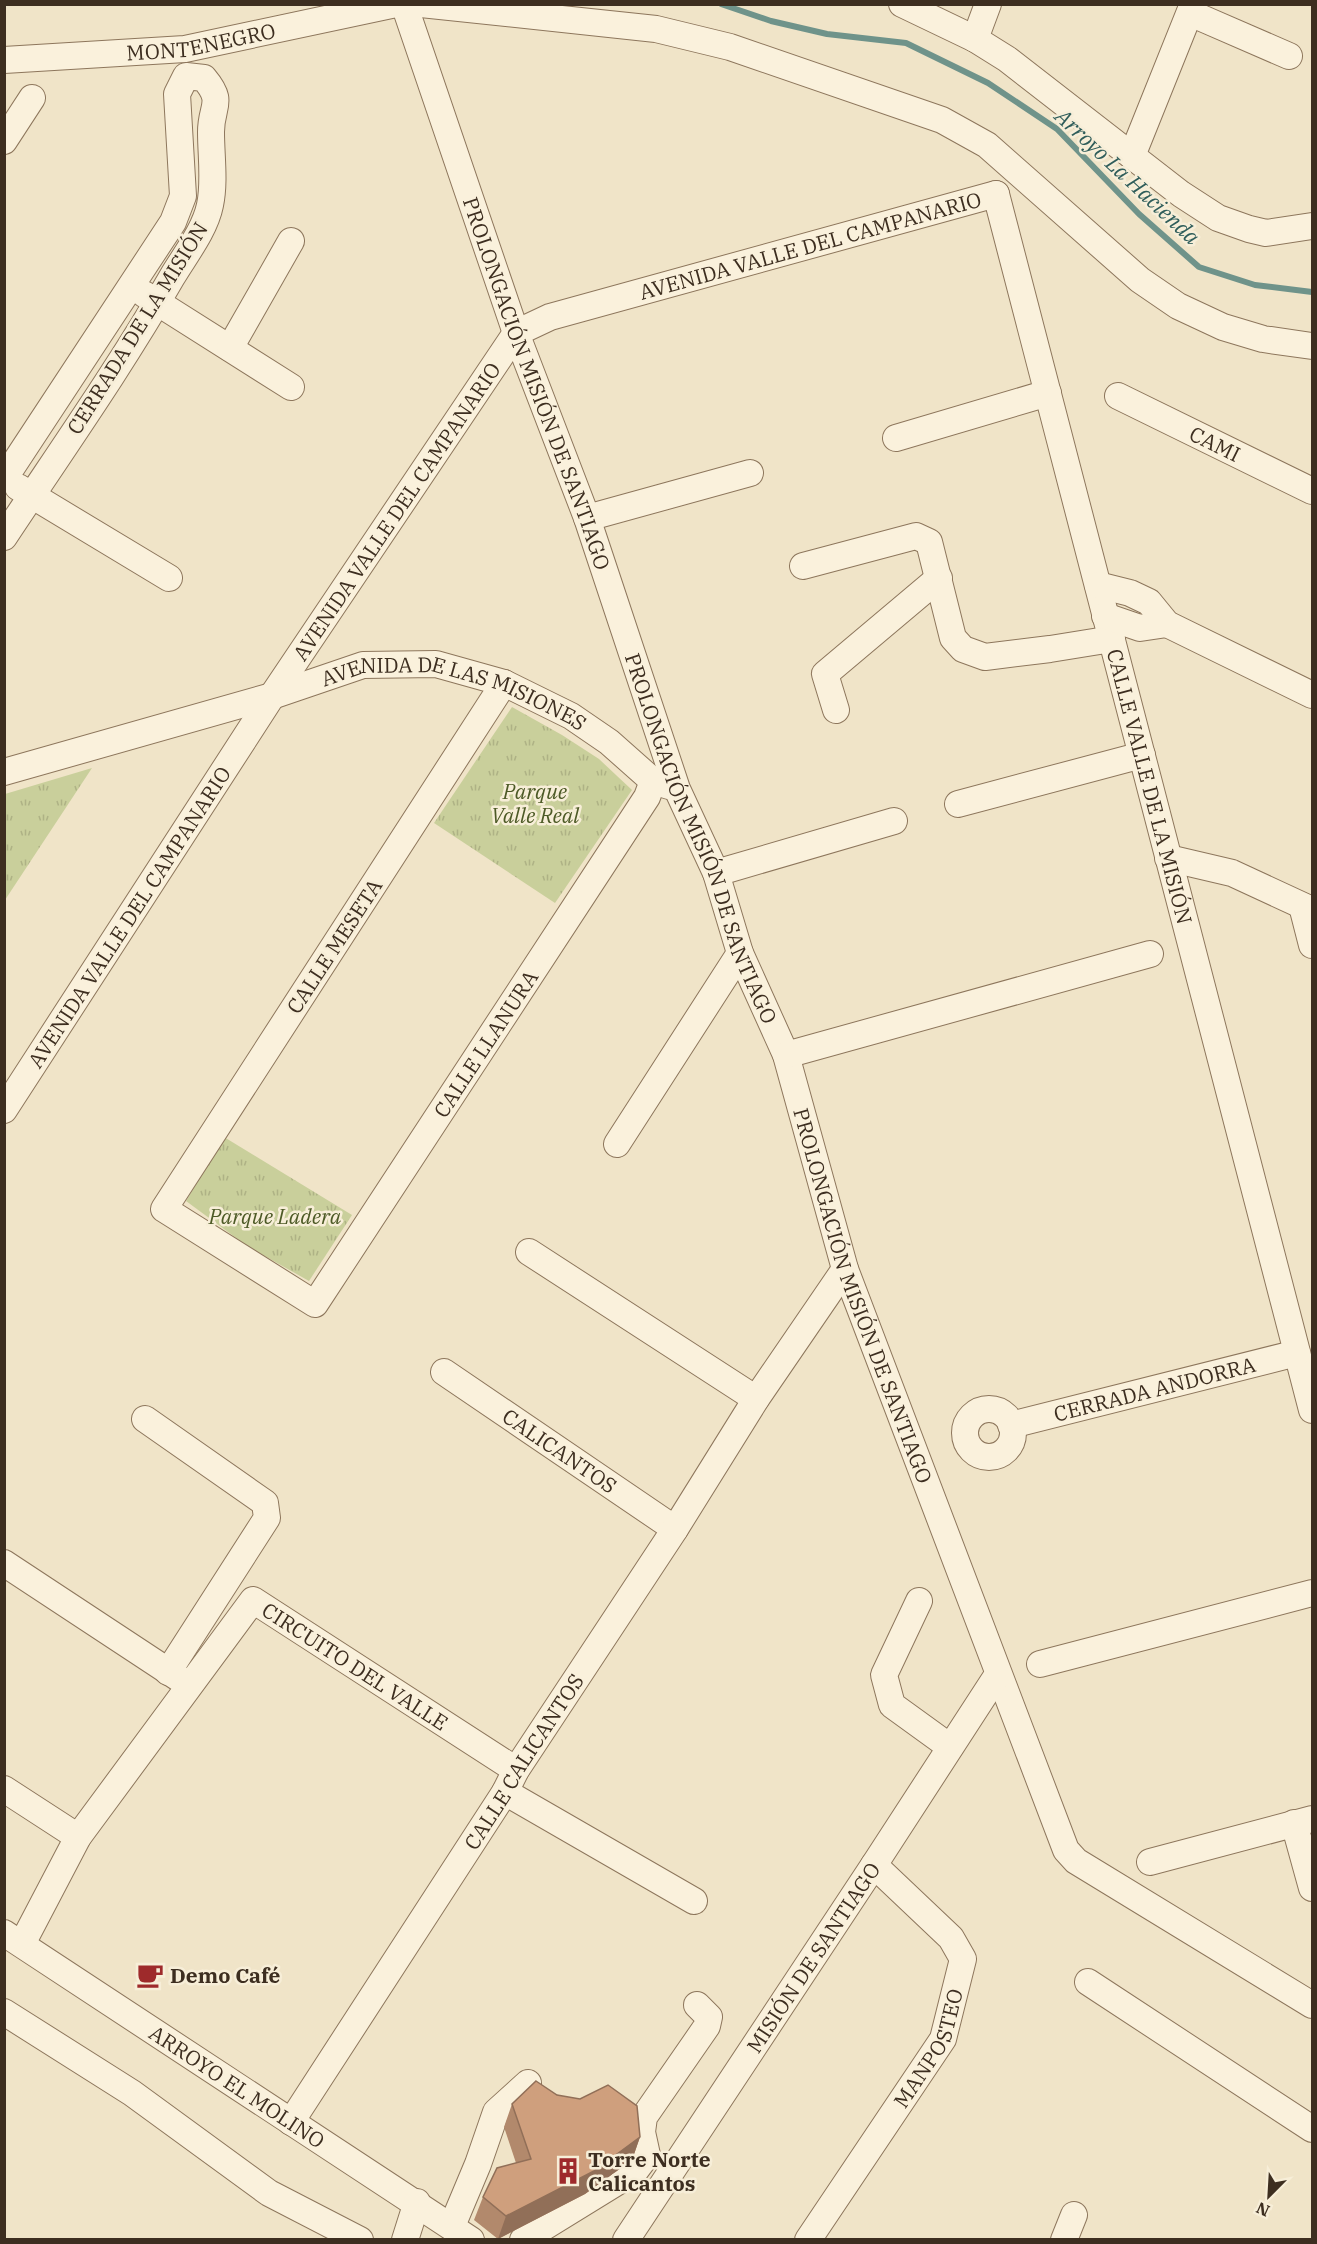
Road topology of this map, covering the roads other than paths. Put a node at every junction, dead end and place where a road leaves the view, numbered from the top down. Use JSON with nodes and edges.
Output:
{"nodes":[{"id":1,"x":396,"y":4,"type":"edge"},
{"id":2,"x":404,"y":4,"type":"edge"},
{"id":3,"x":421,"y":4,"type":"edge"},
{"id":4,"x":902,"y":4,"type":"edge"},
{"id":5,"x":988,"y":4,"type":"edge"},
{"id":6,"x":1192,"y":9,"type":"edge"},
{"id":7,"x":975,"y":39,"type":"junction"},
{"id":8,"x":1289,"y":56,"type":"dead end"},
{"id":9,"x":4,"y":60,"type":"edge"},
{"id":10,"x":32,"y":98,"type":"dead end"},
{"id":11,"x":4,"y":141,"type":"edge"},
{"id":12,"x":1132,"y":156,"type":"junction"},
{"id":13,"x":1016,"y":170,"type":"junction"},
{"id":14,"x":996,"y":194,"type":"junction"},
{"id":15,"x":1312,"y":226,"type":"edge"},
{"id":16,"x":291,"y":241,"type":"dead end"},
{"id":17,"x":131,"y":286,"type":"junction"},
{"id":18,"x":158,"y":302,"type":"junction"},
{"id":19,"x":516,"y":333,"type":"junction"},
{"id":20,"x":1312,"y":345,"type":"edge"},
{"id":21,"x":230,"y":348,"type":"junction"},
{"id":22,"x":291,"y":387,"type":"dead end"},
{"id":23,"x":1048,"y":393,"type":"junction"},
{"id":24,"x":1118,"y":396,"type":"dead end"},
{"id":25,"x":896,"y":438,"type":"dead end"},
{"id":26,"x":750,"y":473,"type":"dead end"},
{"id":27,"x":5,"y":479,"type":"edge"},
{"id":28,"x":1312,"y":490,"type":"edge"},
{"id":29,"x":32,"y":495,"type":"junction"},
{"id":30,"x":587,"y":518,"type":"junction"},
{"id":31,"x":4,"y":537,"type":"edge"},
{"id":32,"x":803,"y":566,"type":"dead end"},
{"id":33,"x":170,"y":578,"type":"dead end"},
{"id":34,"x":939,"y":578,"type":"junction"},
{"id":35,"x":1098,"y":585,"type":"junction"},
{"id":36,"x":1167,"y":624,"type":"junction"},
{"id":37,"x":1109,"y":628,"type":"junction"},
{"id":38,"x":504,"y":683,"type":"junction"},
{"id":39,"x":1312,"y":695,"type":"edge"},
{"id":40,"x":272,"y":696,"type":"junction"},
{"id":41,"x":836,"y":710,"type":"dead end"},
{"id":42,"x":1142,"y":755,"type":"junction"},
{"id":43,"x":9,"y":768,"type":"edge"},
{"id":44,"x":665,"y":785,"type":"junction"},
{"id":45,"x":958,"y":804,"type":"dead end"},
{"id":46,"x":894,"y":821,"type":"dead end"},
{"id":47,"x":1166,"y":849,"type":"junction"},
{"id":48,"x":716,"y":873,"type":"junction"},
{"id":49,"x":1307,"y":908,"type":"edge"},
{"id":50,"x":1312,"y":945,"type":"edge"},
{"id":51,"x":740,"y":953,"type":"junction"},
{"id":52,"x":1150,"y":954,"type":"dead end"},
{"id":53,"x":786,"y":1055,"type":"junction"},
{"id":54,"x":4,"y":1110,"type":"edge"},
{"id":55,"x":617,"y":1144,"type":"dead end"},
{"id":56,"x":529,"y":1252,"type":"dead end"},
{"id":57,"x":846,"y":1269,"type":"junction"},
{"id":58,"x":315,"y":1304,"type":"joint"},
{"id":59,"x":1297,"y":1353,"type":"junction"},
{"id":60,"x":444,"y":1372,"type":"dead end"},
{"id":61,"x":756,"y":1399,"type":"junction"},
{"id":62,"x":1312,"y":1410,"type":"edge"},
{"id":63,"x":145,"y":1419,"type":"dead end"},
{"id":64,"x":1011,"y":1425,"type":"dead end"},
{"id":65,"x":675,"y":1529,"type":"junction"},
{"id":66,"x":4,"y":1563,"type":"edge"},
{"id":67,"x":1312,"y":1593,"type":"edge"},
{"id":68,"x":919,"y":1601,"type":"dead end"},
{"id":69,"x":1040,"y":1664,"type":"dead end"},
{"id":70,"x":168,"y":1672,"type":"junction"},
{"id":71,"x":998,"y":1674,"type":"junction"},
{"id":72,"x":191,"y":1685,"type":"junction"},
{"id":73,"x":950,"y":1747,"type":"junction"},
{"id":74,"x":510,"y":1781,"type":"junction"},
{"id":75,"x":4,"y":1790,"type":"edge"},
{"id":76,"x":1304,"y":1821,"type":"edge"},
{"id":77,"x":78,"y":1837,"type":"junction"},
{"id":78,"x":1150,"y":1862,"type":"dead end"},
{"id":79,"x":874,"y":1865,"type":"junction"},
{"id":80,"x":1312,"y":1888,"type":"edge"},
{"id":81,"x":694,"y":1901,"type":"dead end"},
{"id":82,"x":13,"y":1938,"type":"edge"},
{"id":83,"x":1088,"y":1982,"type":"dead end"},
{"id":84,"x":697,"y":2005,"type":"dead end"},
{"id":85,"x":1312,"y":2005,"type":"edge"},
{"id":86,"x":4,"y":2012,"type":"edge"},
{"id":87,"x":528,"y":2083,"type":"dead end"},
{"id":88,"x":291,"y":2122,"type":"junction"},
{"id":89,"x":1312,"y":2129,"type":"edge"},
{"id":90,"x":417,"y":2202,"type":"junction"},
{"id":91,"x":1074,"y":2214,"type":"dead end"},
{"id":92,"x":461,"y":2233,"type":"edge"},
{"id":93,"x":360,"y":2240,"type":"edge"},
{"id":94,"x":405,"y":2240,"type":"edge"},
{"id":95,"x":523,"y":2240,"type":"edge"},
{"id":96,"x":626,"y":2240,"type":"edge"},
{"id":97,"x":808,"y":2240,"type":"edge"},
{"id":98,"x":1064,"y":2240,"type":"edge"}],
"edges":[{"from":1,"to":9,"type":"street","name":"MONTENEGRO"},
{"from":2,"to":19,"type":"street","name":"PROLONGACIÓN MISIÓN DE SANTIAGO"},
{"from":3,"to":13,"type":"street"},
{"from":4,"to":7,"type":"street"},
{"from":5,"to":7,"type":"street"},
{"from":6,"to":8,"type":"street"},
{"from":6,"to":12,"type":"street"},
{"from":7,"to":12,"type":"street"},
{"from":10,"to":11,"type":"street"},
{"from":12,"to":15,"type":"street"},
{"from":13,"to":14,"type":"street"},
{"from":13,"to":20,"type":"street"},
{"from":14,"to":19,"type":"street","name":"AVENIDA VALLE DEL CAMPANARIO"},
{"from":14,"to":23,"type":"street","name":"CALLE VALLE DE LA MISIÓN"},
{"from":16,"to":21,"type":"street"},
{"from":17,"to":18,"type":"street"},
{"from":17,"to":18,"type":"street","name":"CERRADA DE LA MISIÓN"},
{"from":17,"to":27,"type":"street","name":"CERRADA DE LA MISIÓN"},
{"from":18,"to":21,"type":"street"},
{"from":18,"to":29,"type":"street","name":"CERRADA DE LA MISIÓN"},
{"from":19,"to":30,"type":"street","name":"PROLONGACIÓN MISIÓN DE SANTIAGO"},
{"from":19,"to":40,"type":"street","name":"AVENIDA VALLE DEL CAMPANARIO"},
{"from":21,"to":22,"type":"street"},
{"from":23,"to":25,"type":"street"},
{"from":23,"to":35,"type":"street","name":"CALLE VALLE DE LA MISIÓN"},
{"from":24,"to":28,"type":"street","name":"CAMI"},
{"from":26,"to":30,"type":"street"},
{"from":27,"to":29,"type":"street"},
{"from":29,"to":31,"type":"street","name":"CERRADA DE LA MISIÓN"},
{"from":29,"to":33,"type":"street"},
{"from":30,"to":44,"type":"street","name":"PROLONGACIÓN MISIÓN DE SANTIAGO"},
{"from":32,"to":34,"type":"street"},
{"from":34,"to":37,"type":"street"},
{"from":34,"to":41,"type":"street"},
{"from":35,"to":36,"type":"street"},
{"from":35,"to":37,"type":"street","name":"CALLE VALLE DE LA MISIÓN"},
{"from":36,"to":37,"type":"street"},
{"from":36,"to":39,"type":"street"},
{"from":37,"to":42,"type":"street","name":"CALLE VALLE DE LA MISIÓN"},
{"from":38,"to":40,"type":"street","name":"AVENIDA DE LAS MISIONES"},
{"from":38,"to":44,"type":"street","name":"AVENIDA DE LAS MISIONES"},
{"from":38,"to":58,"type":"street","name":"CALLE MESETA"},
{"from":40,"to":43,"type":"street","name":"AVENIDA DE LAS MISIONES"},
{"from":40,"to":54,"type":"street","name":"AVENIDA VALLE DEL CAMPANARIO"},
{"from":42,"to":45,"type":"street"},
{"from":42,"to":47,"type":"street","name":"CALLE VALLE DE LA MISIÓN"},
{"from":44,"to":48,"type":"street","name":"PROLONGACIÓN MISIÓN DE SANTIAGO"},
{"from":44,"to":58,"type":"street","name":"CALLE LLANURA"},
{"from":46,"to":48,"type":"street"},
{"from":47,"to":49,"type":"street"},
{"from":47,"to":59,"type":"street","name":"CALLE VALLE DE LA MISIÓN"},
{"from":48,"to":51,"type":"street","name":"PROLONGACIÓN MISIÓN DE SANTIAGO"},
{"from":49,"to":50,"type":"street"},
{"from":51,"to":53,"type":"street","name":"PROLONGACIÓN MISIÓN DE SANTIAGO"},
{"from":51,"to":55,"type":"street"},
{"from":52,"to":53,"type":"street"},
{"from":53,"to":57,"type":"street","name":"PROLONGACIÓN MISIÓN DE SANTIAGO"},
{"from":56,"to":61,"type":"street"},
{"from":57,"to":61,"type":"street","name":"CALLE CALICANTOS"},
{"from":57,"to":71,"type":"street","name":"PROLONGACIÓN MISIÓN DE SANTIAGO"},
{"from":59,"to":62,"type":"street","name":"CALLE VALLE DE LA MISIÓN"},
{"from":59,"to":64,"type":"street","name":"CERRADA ANDORRA"},
{"from":60,"to":65,"type":"street","name":"CALICANTOS"},
{"from":61,"to":65,"type":"street","name":"CALLE CALICANTOS"},
{"from":63,"to":70,"type":"street"},
{"from":65,"to":74,"type":"street","name":"CALLE CALICANTOS"},
{"from":66,"to":70,"type":"street"},
{"from":67,"to":69,"type":"street"},
{"from":68,"to":73,"type":"street"},
{"from":70,"to":72,"type":"street"},
{"from":71,"to":73,"type":"street","name":"MISIÓN DE SANTIAGO"},
{"from":71,"to":85,"type":"street","name":"PROLONGACIÓN MISIÓN DE SANTIAGO"},
{"from":72,"to":74,"type":"street","name":"CIRCUITO DEL VALLE"},
{"from":72,"to":77,"type":"street","name":"CIRCUITO DEL VALLE"},
{"from":73,"to":79,"type":"street","name":"MISIÓN DE SANTIAGO"},
{"from":74,"to":81,"type":"street"},
{"from":74,"to":88,"type":"street","name":"CALLE CALICANTOS"},
{"from":75,"to":77,"type":"street"},
{"from":76,"to":78,"type":"street"},
{"from":76,"to":80,"type":"street"},
{"from":77,"to":82,"type":"street","name":"CIRCUITO DEL VALLE"},
{"from":79,"to":96,"type":"street","name":"MISIÓN DE SANTIAGO"},
{"from":79,"to":97,"type":"street","name":"MANPOSTEO"},
{"from":82,"to":88,"type":"street","name":"ARROYO EL MOLINO"},
{"from":83,"to":89,"type":"street"},
{"from":84,"to":95,"type":"street"},
{"from":86,"to":93,"type":"street"},
{"from":87,"to":92,"type":"street"},
{"from":88,"to":90,"type":"street","name":"ARROYO EL MOLINO"},
{"from":90,"to":92,"type":"street","name":"ARROYO EL MOLINO"},
{"from":90,"to":94,"type":"street"},
{"from":91,"to":98,"type":"street"}]}
